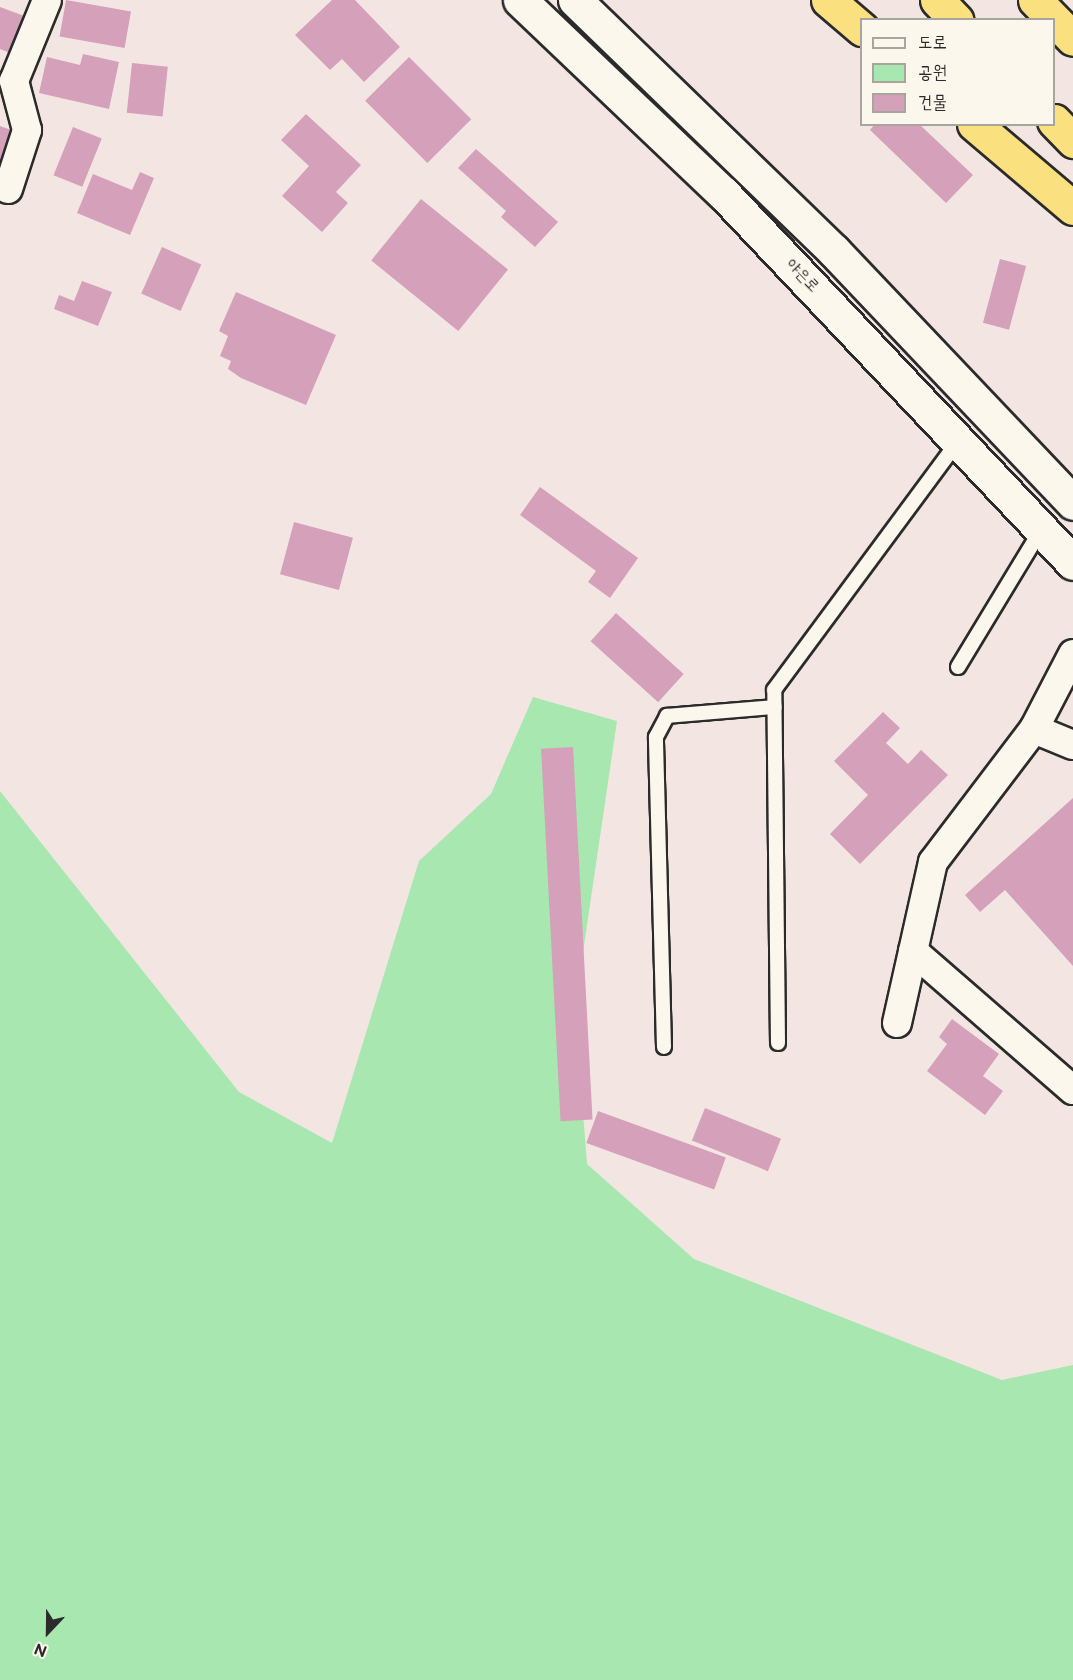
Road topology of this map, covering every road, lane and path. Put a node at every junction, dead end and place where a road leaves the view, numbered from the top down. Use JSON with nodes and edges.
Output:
{"nodes":[{"id":1,"x":47,"y":0,"type":"edge"},
{"id":2,"x":520,"y":0,"type":"edge"},
{"id":3,"x":575,"y":0,"type":"edge"},
{"id":4,"x":828,"y":0,"type":"edge"},
{"id":5,"x":937,"y":0,"type":"edge"},
{"id":6,"x":1035,"y":0,"type":"edge"},
{"id":7,"x":954,"y":18,"type":"edge"},
{"id":8,"x":1053,"y":18,"type":"edge"},
{"id":9,"x":1055,"y":21,"type":"edge"},
{"id":10,"x":860,"y":28,"type":"edge"},
{"id":11,"x":1073,"y":39,"type":"edge"},
{"id":12,"x":7,"y":78,"type":"edge"},
{"id":13,"x":1055,"y":123,"type":"edge"},
{"id":14,"x":976,"y":126,"type":"edge"},
{"id":15,"x":1073,"y":141,"type":"edge"},
{"id":16,"x":8,"y":189,"type":"dead end"},
{"id":17,"x":1073,"y":208,"type":"edge"},
{"id":18,"x":960,"y":439,"type":"junction"},
{"id":19,"x":1073,"y":503,"type":"edge"},
{"id":20,"x":1042,"y":529,"type":"junction"},
{"id":21,"x":1073,"y":562,"type":"edge"},
{"id":22,"x":1073,"y":654,"type":"edge"},
{"id":23,"x":958,"y":667,"type":"dead end"},
{"id":24,"x":775,"y":707,"type":"junction"},
{"id":25,"x":1035,"y":729,"type":"junction"},
{"id":26,"x":1073,"y":745,"type":"edge"},
{"id":27,"x":914,"y":951,"type":"junction"},
{"id":28,"x":897,"y":1023,"type":"dead end"},
{"id":29,"x":778,"y":1043,"type":"dead end"},
{"id":30,"x":664,"y":1047,"type":"dead end"},
{"id":31,"x":1073,"y":1090,"type":"edge"}],
"edges":[{"from":1,"to":12,"type":"street"},
{"from":2,"to":18,"type":"main road","name":"야은로"},
{"from":3,"to":19,"type":"main road"},
{"from":4,"to":10,"type":"highway"},
{"from":5,"to":7,"type":"highway"},
{"from":6,"to":8,"type":"highway"},
{"from":9,"to":11,"type":"highway"},
{"from":12,"to":16,"type":"street"},
{"from":13,"to":15,"type":"highway"},
{"from":14,"to":17,"type":"highway"},
{"from":18,"to":20,"type":"main road","name":"야은로"},
{"from":18,"to":24,"type":"lane"},
{"from":20,"to":21,"type":"main road","name":"야은로"},
{"from":20,"to":23,"type":"lane"},
{"from":22,"to":25,"type":"street"},
{"from":24,"to":29,"type":"lane"},
{"from":24,"to":30,"type":"lane"},
{"from":25,"to":26,"type":"street"},
{"from":25,"to":27,"type":"street"},
{"from":27,"to":28,"type":"street"},
{"from":27,"to":31,"type":"street"}]}
